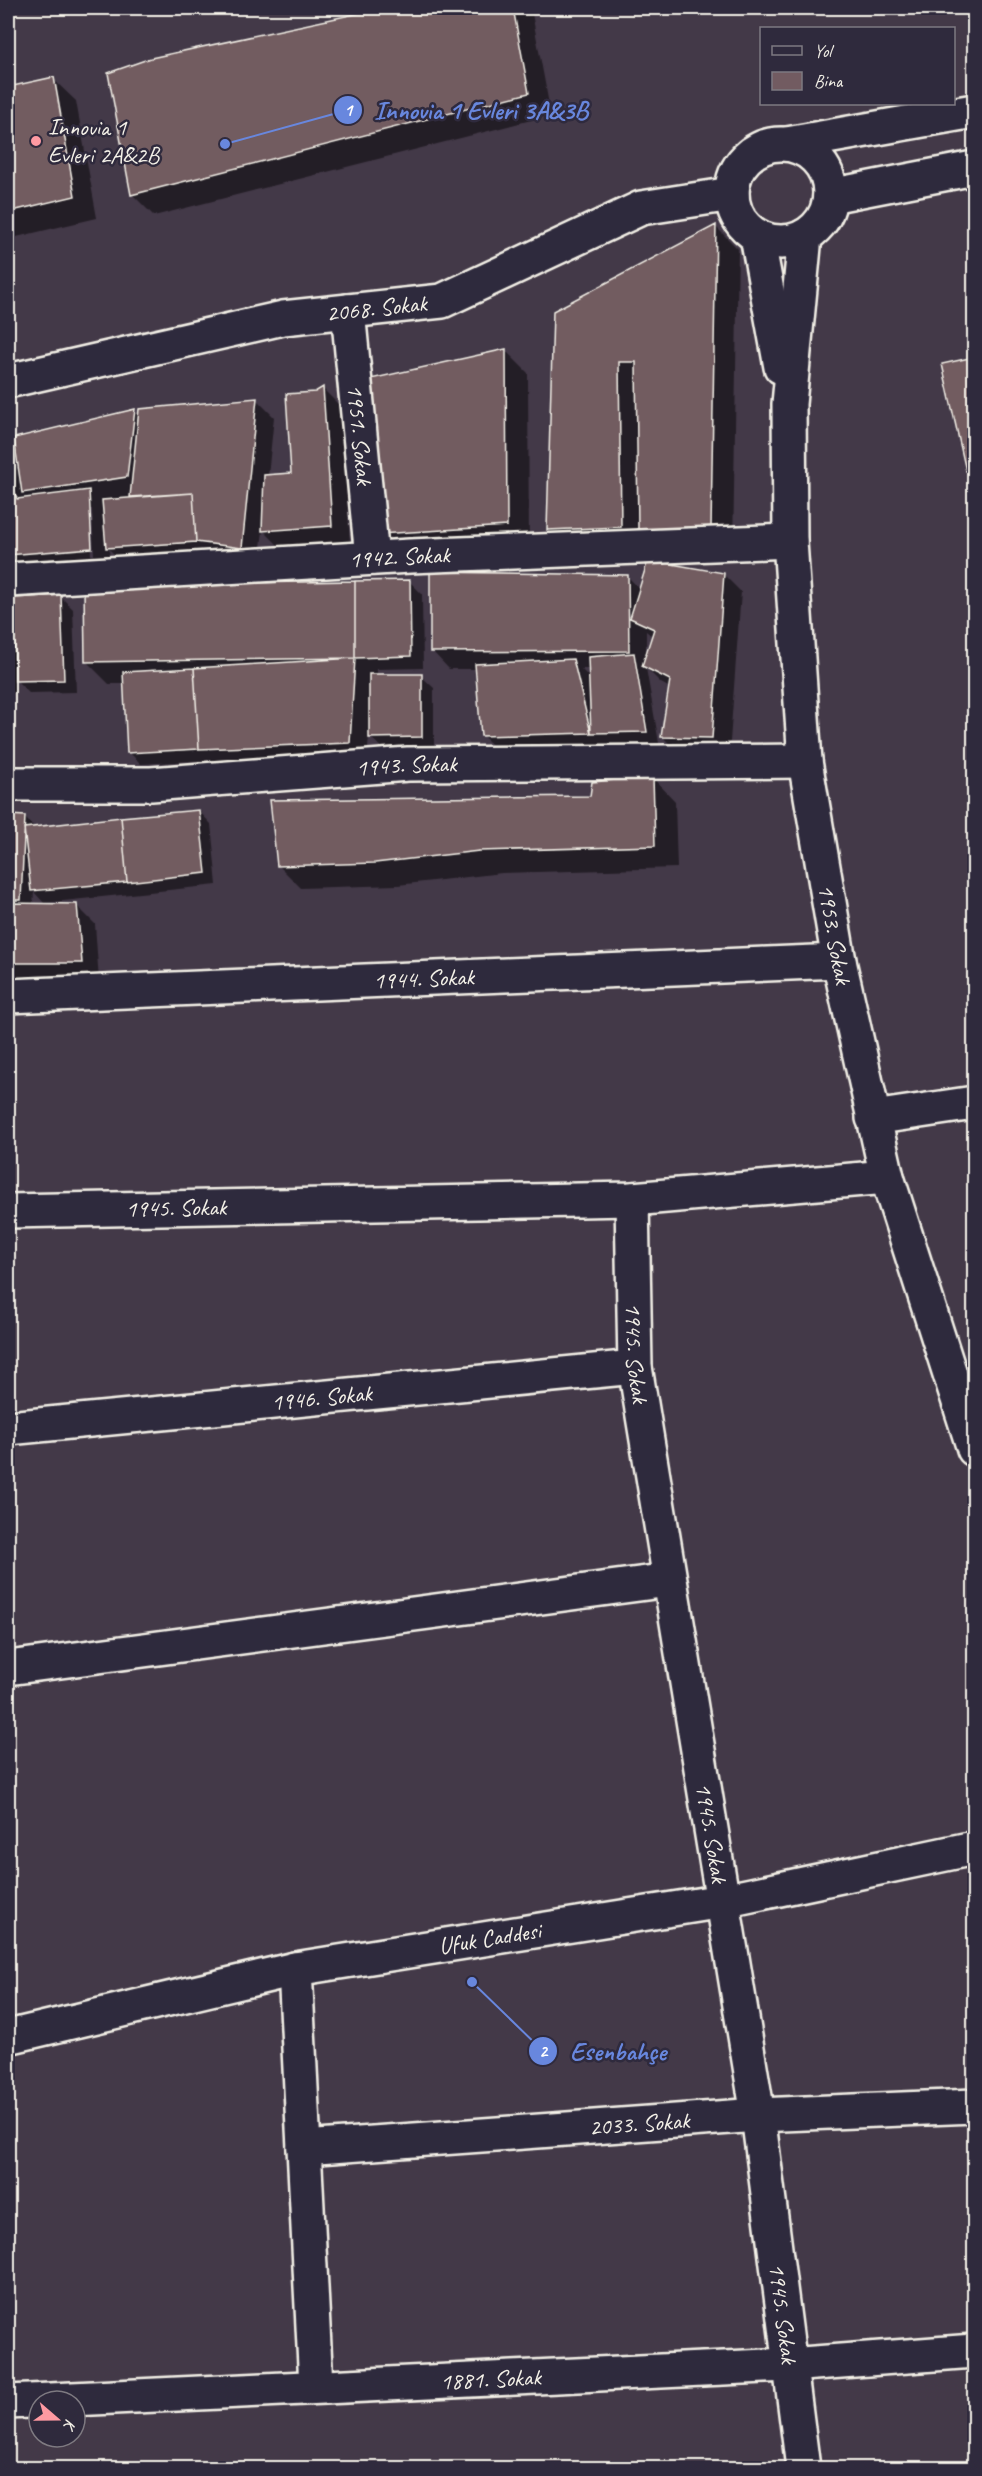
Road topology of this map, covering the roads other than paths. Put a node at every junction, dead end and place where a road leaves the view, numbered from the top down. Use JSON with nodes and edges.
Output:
{"nodes":[{"id":1,"x":975,"y":111,"type":"edge"},
{"id":2,"x":787,"y":144,"type":"junction"},
{"id":3,"x":975,"y":168,"type":"edge"},
{"id":4,"x":732,"y":194,"type":"junction"},
{"id":5,"x":830,"y":196,"type":"junction"},
{"id":6,"x":757,"y":236,"type":"junction"},
{"id":7,"x":805,"y":236,"type":"junction"},
{"id":8,"x":348,"y":311,"type":"junction"},
{"id":9,"x":8,"y":381,"type":"edge"},
{"id":10,"x":789,"y":404,"type":"junction"},
{"id":11,"x":790,"y":541,"type":"junction"},
{"id":12,"x":372,"y":558,"type":"junction"},
{"id":13,"x":8,"y":580,"type":"edge"},
{"id":14,"x":805,"y":761,"type":"junction"},
{"id":15,"x":8,"y":784,"type":"edge"},
{"id":16,"x":839,"y":961,"type":"junction"},
{"id":17,"x":8,"y":996,"type":"edge"},
{"id":18,"x":975,"y":1103,"type":"edge"},
{"id":19,"x":873,"y":1118,"type":"junction"},
{"id":20,"x":887,"y":1177,"type":"junction"},
{"id":21,"x":632,"y":1199,"type":"junction"},
{"id":22,"x":8,"y":1211,"type":"edge"},
{"id":23,"x":635,"y":1367,"type":"junction"},
{"id":24,"x":8,"y":1428,"type":"edge"},
{"id":25,"x":975,"y":1449,"type":"edge"},
{"id":26,"x":669,"y":1580,"type":"junction"},
{"id":27,"x":8,"y":1668,"type":"edge"},
{"id":28,"x":975,"y":1848,"type":"edge"},
{"id":29,"x":723,"y":1901,"type":"junction"},
{"id":30,"x":295,"y":1969,"type":"junction"},
{"id":31,"x":8,"y":2037,"type":"edge"},
{"id":32,"x":975,"y":2106,"type":"edge"},
{"id":33,"x":758,"y":2115,"type":"junction"},
{"id":34,"x":304,"y":2148,"type":"junction"},
{"id":35,"x":975,"y":2351,"type":"edge"},
{"id":36,"x":788,"y":2365,"type":"junction"},
{"id":37,"x":316,"y":2386,"type":"junction"},
{"id":38,"x":8,"y":2402,"type":"edge"},
{"id":39,"x":803,"y":2469,"type":"edge"}],
"edges":[{"from":1,"to":2,"type":"street"},
{"from":2,"to":4,"type":"street"},
{"from":2,"to":5,"type":"street"},
{"from":3,"to":5,"type":"street"},
{"from":4,"to":6,"type":"street"},
{"from":4,"to":8,"type":"street","name":"2068. Sokak"},
{"from":5,"to":7,"type":"street"},
{"from":6,"to":7,"type":"street"},
{"from":6,"to":10,"type":"street"},
{"from":7,"to":10,"type":"street"},
{"from":8,"to":9,"type":"street","name":"2068. Sokak"},
{"from":8,"to":12,"type":"street","name":"1951. Sokak"},
{"from":10,"to":11,"type":"street","name":"1953. Sokak"},
{"from":11,"to":12,"type":"street","name":"1942. Sokak"},
{"from":11,"to":14,"type":"street","name":"1953. Sokak"},
{"from":12,"to":13,"type":"street","name":"1942. Sokak"},
{"from":14,"to":15,"type":"street","name":"1943. Sokak"},
{"from":14,"to":16,"type":"street","name":"1953. Sokak"},
{"from":16,"to":17,"type":"street","name":"1944. Sokak"},
{"from":16,"to":19,"type":"street","name":"1953. Sokak"},
{"from":18,"to":19,"type":"street"},
{"from":19,"to":20,"type":"street","name":"1953. Sokak"},
{"from":20,"to":21,"type":"street","name":"1945. Sokak"},
{"from":20,"to":25,"type":"street","name":"1953. Sokak"},
{"from":21,"to":22,"type":"street","name":"1945. Sokak"},
{"from":21,"to":23,"type":"street","name":"1945. Sokak"},
{"from":23,"to":24,"type":"street","name":"1946. Sokak"},
{"from":23,"to":26,"type":"street","name":"1945. Sokak"},
{"from":26,"to":27,"type":"street"},
{"from":26,"to":29,"type":"street","name":"1945. Sokak"},
{"from":28,"to":29,"type":"street","name":"Ufuk Caddesi"},
{"from":29,"to":30,"type":"street","name":"Ufuk Caddesi"},
{"from":29,"to":33,"type":"street","name":"1945. Sokak"},
{"from":30,"to":31,"type":"street","name":"Ufuk Caddesi"},
{"from":30,"to":34,"type":"street"},
{"from":32,"to":33,"type":"street","name":"2033. Sokak"},
{"from":33,"to":34,"type":"street","name":"2033. Sokak"},
{"from":33,"to":36,"type":"street","name":"1945. Sokak"},
{"from":34,"to":37,"type":"street"},
{"from":35,"to":36,"type":"street","name":"1881. Sokak"},
{"from":36,"to":37,"type":"street","name":"1881. Sokak"},
{"from":36,"to":39,"type":"street","name":"1945. Sokak"},
{"from":37,"to":38,"type":"street","name":"1881. Sokak"}]}
